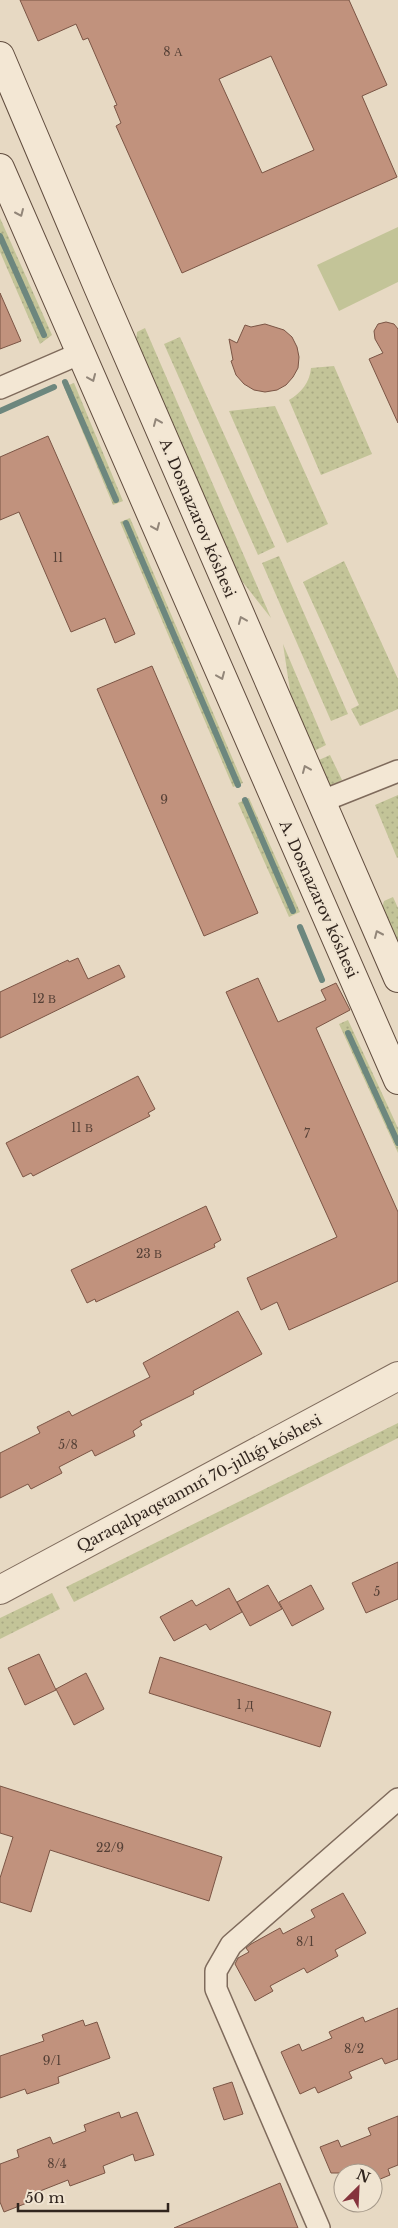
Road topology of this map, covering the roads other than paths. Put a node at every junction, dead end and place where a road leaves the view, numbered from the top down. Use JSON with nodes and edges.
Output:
{"nodes":[{"id":1,"x":0,"y":56,"type":"edge"},
{"id":2,"x":0,"y":168,"type":"edge"},
{"id":3,"x":81,"y":353,"type":"junction"},
{"id":4,"x":0,"y":388,"type":"edge"},
{"id":5,"x":398,"y":770,"type":"edge"},
{"id":6,"x":320,"y":802,"type":"junction"},
{"id":7,"x":398,"y":978,"type":"edge"},
{"id":8,"x":398,"y":1080,"type":"edge"},
{"id":9,"x":398,"y":1376,"type":"edge"},
{"id":10,"x":0,"y":1590,"type":"edge"},
{"id":11,"x":398,"y":1798,"type":"edge"},
{"id":12,"x":319,"y":2228,"type":"edge"}],
"edges":[{"from":6,"to":1,"type":"main road","name":"A. Dosnazarov kóshesi","one_way":true},
{"from":2,"to":3,"type":"main road","name":"A. Dosnazarov kóshesi","one_way":true},
{"from":3,"to":4,"type":"street"},
{"from":3,"to":8,"type":"main road","name":"A. Dosnazarov kóshesi","one_way":true},
{"from":5,"to":6,"type":"street"},
{"from":7,"to":6,"type":"main road","name":"A. Dosnazarov kóshesi","one_way":true},
{"from":9,"to":10,"type":"main road","name":"Qaraqalpaqstannıń 70-jıllıǵı kóshesi"},
{"from":11,"to":12,"type":"street"}]}
